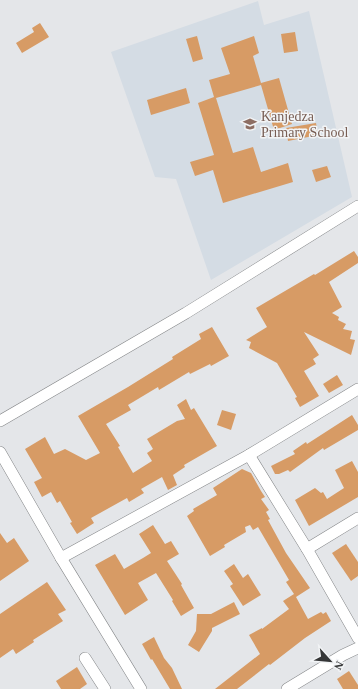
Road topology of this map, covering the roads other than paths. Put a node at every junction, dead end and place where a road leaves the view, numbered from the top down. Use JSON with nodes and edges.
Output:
{"nodes":[{"id":1,"x":358,"y":206,"type":"edge"},
{"id":2,"x":358,"y":389,"type":"edge"},
{"id":3,"x":0,"y":421,"type":"edge"},
{"id":4,"x":0,"y":452,"type":"edge"},
{"id":5,"x":249,"y":455,"type":"junction"},
{"id":6,"x":358,"y":518,"type":"edge"},
{"id":7,"x":307,"y":549,"type":"junction"},
{"id":8,"x":60,"y":558,"type":"junction"},
{"id":9,"x":358,"y":638,"type":"edge"},
{"id":10,"x":358,"y":648,"type":"edge"},
{"id":11,"x":85,"y":658,"type":"dead end"},
{"id":12,"x":105,"y":689,"type":"edge"},
{"id":13,"x":141,"y":689,"type":"edge"},
{"id":14,"x":287,"y":689,"type":"edge"}],
"edges":[{"from":1,"to":3,"type":"street"},
{"from":2,"to":5,"type":"street"},
{"from":4,"to":8,"type":"street"},
{"from":5,"to":7,"type":"street"},
{"from":5,"to":8,"type":"street"},
{"from":6,"to":7,"type":"street"},
{"from":7,"to":9,"type":"street"},
{"from":8,"to":13,"type":"street"},
{"from":10,"to":14,"type":"street"},
{"from":11,"to":12,"type":"street"}]}
